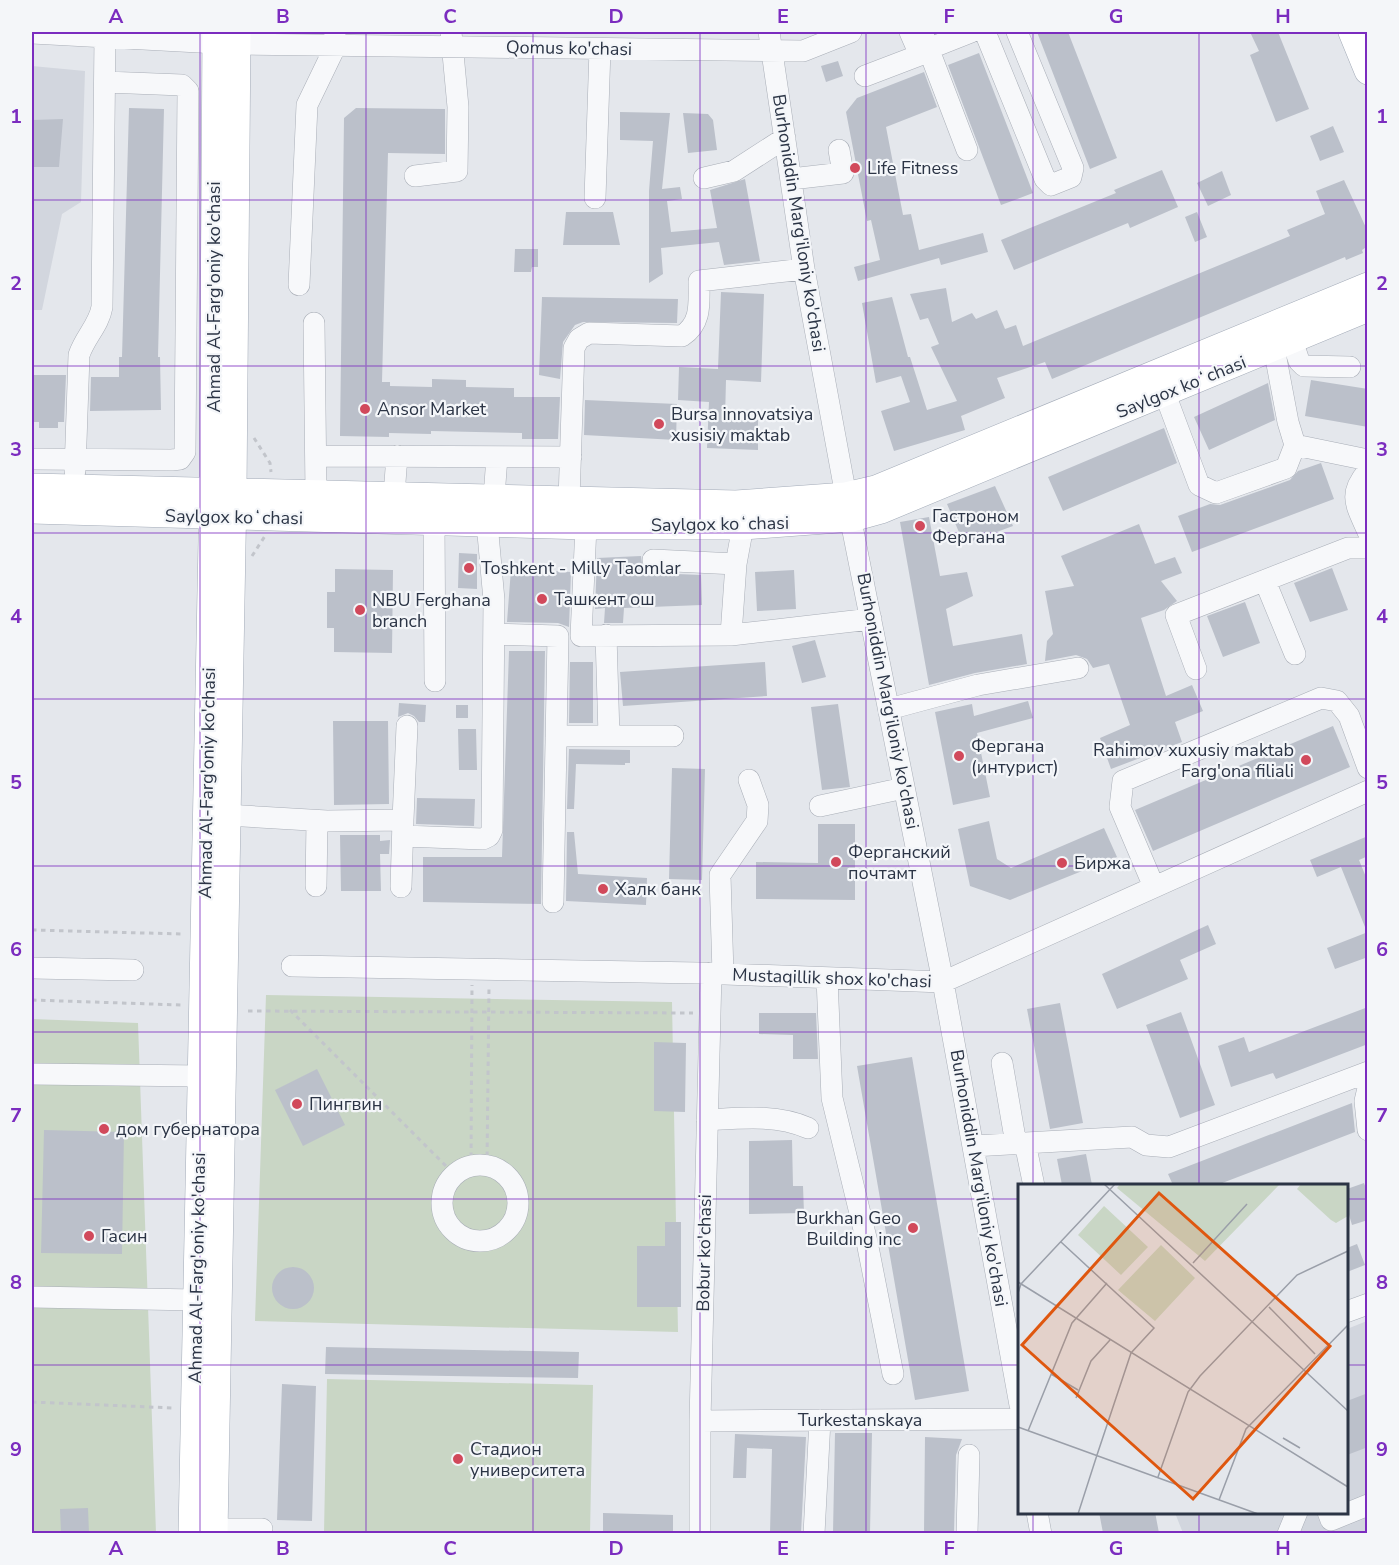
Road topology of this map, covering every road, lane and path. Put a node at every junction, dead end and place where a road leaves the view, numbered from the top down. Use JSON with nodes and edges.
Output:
{"nodes":[{"id":1,"x":851,"y":32,"type":"edge"},
{"id":2,"x":910,"y":32,"type":"edge"},
{"id":3,"x":971,"y":32,"type":"edge"},
{"id":4,"x":985,"y":32,"type":"edge"},
{"id":5,"x":1017,"y":32,"type":"edge"},
{"id":6,"x":1352,"y":32,"type":"edge"},
{"id":7,"x":32,"y":33,"type":"edge"},
{"id":8,"x":63,"y":33,"type":"edge"},
{"id":9,"x":105,"y":38,"type":"junction"},
{"id":10,"x":226,"y":38,"type":"edge"},
{"id":11,"x":335,"y":38,"type":"edge"},
{"id":12,"x":451,"y":39,"type":"edge"},
{"id":13,"x":925,"y":40,"type":"edge"},
{"id":14,"x":770,"y":41,"type":"edge"},
{"id":15,"x":600,"y":49,"type":"junction"},
{"id":16,"x":1368,"y":71,"type":"edge"},
{"id":17,"x":865,"y":76,"type":"dead end"},
{"id":18,"x":105,"y":82,"type":"junction"},
{"id":19,"x":785,"y":138,"type":"junction"},
{"id":20,"x":838,"y":150,"type":"dead end"},
{"id":21,"x":967,"y":150,"type":"dead end"},
{"id":22,"x":415,"y":176,"type":"dead end"},
{"id":23,"x":704,"y":178,"type":"dead end"},
{"id":24,"x":791,"y":179,"type":"junction"},
{"id":25,"x":595,"y":198,"type":"dead end"},
{"id":26,"x":804,"y":269,"type":"junction"},
{"id":27,"x":299,"y":285,"type":"dead end"},
{"id":28,"x":1368,"y":286,"type":"edge"},
{"id":29,"x":1368,"y":308,"type":"edge"},
{"id":30,"x":314,"y":323,"type":"dead end"},
{"id":31,"x":1283,"y":344,"type":"junction"},
{"id":32,"x":1350,"y":367,"type":"dead end"},
{"id":33,"x":1165,"y":394,"type":"junction"},
{"id":34,"x":234,"y":440,"type":"junction"},
{"id":35,"x":1295,"y":446,"type":"junction"},
{"id":36,"x":317,"y":456,"type":"junction"},
{"id":37,"x":397,"y":456,"type":"junction"},
{"id":38,"x":497,"y":457,"type":"junction"},
{"id":39,"x":571,"y":457,"type":"junction"},
{"id":40,"x":75,"y":458,"type":"junction"},
{"id":41,"x":32,"y":459,"type":"edge"},
{"id":42,"x":1368,"y":459,"type":"edge"},
{"id":43,"x":1368,"y":471,"type":"edge"},
{"id":44,"x":32,"y":487,"type":"edge"},
{"id":45,"x":74,"y":489,"type":"junction"},
{"id":46,"x":316,"y":493,"type":"junction"},
{"id":47,"x":394,"y":495,"type":"junction"},
{"id":48,"x":569,"y":500,"type":"junction"},
{"id":49,"x":223,"y":504,"type":"junction"},
{"id":50,"x":272,"y":505,"type":"junction"},
{"id":51,"x":849,"y":507,"type":"junction"},
{"id":52,"x":32,"y":510,"type":"edge"},
{"id":53,"x":491,"y":510,"type":"junction"},
{"id":54,"x":434,"y":521,"type":"junction"},
{"id":55,"x":586,"y":526,"type":"junction"},
{"id":56,"x":743,"y":526,"type":"junction"},
{"id":57,"x":1368,"y":532,"type":"edge"},
{"id":58,"x":1368,"y":549,"type":"edge"},
{"id":59,"x":653,"y":560,"type":"dead end"},
{"id":60,"x":232,"y":562,"type":"junction"},
{"id":61,"x":736,"y":564,"type":"junction"},
{"id":62,"x":1265,"y":581,"type":"junction"},
{"id":63,"x":872,"y":619,"type":"junction"},
{"id":64,"x":494,"y":634,"type":"junction"},
{"id":65,"x":606,"y":635,"type":"junction"},
{"id":66,"x":731,"y":635,"type":"junction"},
{"id":67,"x":558,"y":636,"type":"junction"},
{"id":68,"x":581,"y":636,"type":"junction"},
{"id":69,"x":1295,"y":654,"type":"dead end"},
{"id":70,"x":1078,"y":669,"type":"dead end"},
{"id":71,"x":1196,"y":669,"type":"dead end"},
{"id":72,"x":435,"y":681,"type":"dead end"},
{"id":73,"x":889,"y":710,"type":"junction"},
{"id":74,"x":406,"y":726,"type":"dead end"},
{"id":75,"x":556,"y":736,"type":"junction"},
{"id":76,"x":609,"y":736,"type":"junction"},
{"id":77,"x":673,"y":736,"type":"dead end"},
{"id":78,"x":1368,"y":768,"type":"edge"},
{"id":79,"x":749,"y":780,"type":"dead end"},
{"id":80,"x":904,"y":788,"type":"junction"},
{"id":81,"x":1367,"y":795,"type":"edge"},
{"id":82,"x":820,"y":806,"type":"dead end"},
{"id":83,"x":226,"y":815,"type":"junction"},
{"id":84,"x":317,"y":821,"type":"junction"},
{"id":85,"x":403,"y":828,"type":"junction"},
{"id":86,"x":316,"y":886,"type":"dead end"},
{"id":87,"x":401,"y":887,"type":"dead end"},
{"id":88,"x":1154,"y":887,"type":"junction"},
{"id":89,"x":553,"y":902,"type":"dead end"},
{"id":90,"x":32,"y":930,"type":"edge"},
{"id":91,"x":183,"y":934,"type":"dead end"},
{"id":92,"x":292,"y":966,"type":"dead end"},
{"id":93,"x":32,"y":968,"type":"edge"},
{"id":94,"x":134,"y":970,"type":"dead end"},
{"id":95,"x":481,"y":970,"type":"junction"},
{"id":96,"x":717,"y":974,"type":"junction"},
{"id":97,"x":826,"y":978,"type":"junction"},
{"id":98,"x":943,"y":982,"type":"junction"},
{"id":99,"x":32,"y":1000,"type":"edge"},
{"id":100,"x":181,"y":1005,"type":"dead end"},
{"id":101,"x":290,"y":1010,"type":"junction"},
{"id":102,"x":248,"y":1011,"type":"dead end"},
{"id":103,"x":472,"y":1012,"type":"junction"},
{"id":104,"x":489,"y":1012,"type":"junction"},
{"id":105,"x":698,"y":1013,"type":"dead end"},
{"id":106,"x":1002,"y":1063,"type":"dead end"},
{"id":107,"x":1368,"y":1072,"type":"edge"},
{"id":108,"x":32,"y":1074,"type":"edge"},
{"id":109,"x":201,"y":1076,"type":"junction"},
{"id":110,"x":1368,"y":1088,"type":"edge"},
{"id":111,"x":707,"y":1120,"type":"junction"},
{"id":112,"x":808,"y":1128,"type":"dead end"},
{"id":113,"x":1368,"y":1130,"type":"edge"},
{"id":114,"x":1020,"y":1143,"type":"junction"},
{"id":115,"x":973,"y":1146,"type":"junction"},
{"id":116,"x":471,"y":1168,"type":"junction"},
{"id":117,"x":1034,"y":1184,"type":"edge"},
{"id":118,"x":32,"y":1297,"type":"edge"},
{"id":119,"x":196,"y":1300,"type":"junction"},
{"id":120,"x":1368,"y":1304,"type":"edge"},
{"id":121,"x":1348,"y":1312,"type":"edge"},
{"id":122,"x":893,"y":1374,"type":"dead end"},
{"id":123,"x":1018,"y":1394,"type":"edge"},
{"id":124,"x":32,"y":1402,"type":"edge"},
{"id":125,"x":194,"y":1407,"type":"junction"},
{"id":126,"x":1018,"y":1419,"type":"edge"},
{"id":127,"x":820,"y":1420,"type":"junction"},
{"id":128,"x":700,"y":1421,"type":"junction"},
{"id":129,"x":969,"y":1455,"type":"dead end"},
{"id":130,"x":1368,"y":1505,"type":"edge"},
{"id":131,"x":1037,"y":1514,"type":"edge"},
{"id":132,"x":1296,"y":1514,"type":"edge"},
{"id":133,"x":1331,"y":1522,"type":"edge"},
{"id":134,"x":262,"y":1529,"type":"dead end"},
{"id":135,"x":207,"y":1532,"type":"edge"},
{"id":136,"x":700,"y":1533,"type":"edge"},
{"id":137,"x":814,"y":1533,"type":"edge"},
{"id":138,"x":968,"y":1533,"type":"edge"},
{"id":139,"x":1041,"y":1533,"type":"edge"},
{"id":140,"x":1288,"y":1533,"type":"edge"}],
"edges":[{"from":1,"to":14,"type":"street","name":"Qomus ko'chasi"},
{"from":2,"to":17,"type":"street"},
{"from":3,"to":13,"type":"street"},
{"from":4,"to":5,"type":"street"},
{"from":6,"to":16,"type":"main road"},
{"from":7,"to":8,"type":"street","name":"Qomus ko'chasi"},
{"from":8,"to":9,"type":"street","name":"Qomus ko'chasi"},
{"from":9,"to":10,"type":"street","name":"Qomus ko'chasi"},
{"from":9,"to":18,"type":"street"},
{"from":10,"to":11,"type":"street","name":"Qomus ko'chasi"},
{"from":10,"to":34,"type":"main road","name":"Ahmad Al-Farg'oniy ko'chasi"},
{"from":10,"to":49,"type":"main road","name":"Ahmad Al-Farg'oniy ko'chasi"},
{"from":11,"to":12,"type":"street","name":"Qomus ko'chasi"},
{"from":11,"to":27,"type":"street"},
{"from":12,"to":15,"type":"street","name":"Qomus ko'chasi"},
{"from":12,"to":22,"type":"street"},
{"from":13,"to":21,"type":"street"},
{"from":14,"to":15,"type":"street","name":"Qomus ko'chasi"},
{"from":14,"to":19,"type":"street","name":"Burhoniddin Marg'iloniy ko'chasi"},
{"from":15,"to":25,"type":"street"},
{"from":18,"to":40,"type":"street"},
{"from":18,"to":40,"type":"street"},
{"from":19,"to":23,"type":"street"},
{"from":19,"to":24,"type":"street","name":"Burhoniddin Marg'iloniy ko'chasi"},
{"from":20,"to":24,"type":"street"},
{"from":24,"to":26,"type":"street","name":"Burhoniddin Marg'iloniy ko'chasi"},
{"from":26,"to":39,"type":"street"},
{"from":26,"to":51,"type":"street","name":"Burhoniddin Marg'iloniy ko'chasi"},
{"from":28,"to":51,"type":"main road","name":"Saylgox koʻchasi"},
{"from":29,"to":31,"type":"main road","name":"Saylgox koʻchasi"},
{"from":30,"to":36,"type":"street"},
{"from":31,"to":32,"type":"street"},
{"from":31,"to":33,"type":"main road","name":"Saylgox koʻchasi"},
{"from":31,"to":35,"type":"street"},
{"from":33,"to":35,"type":"street"},
{"from":33,"to":51,"type":"main road","name":"Saylgox koʻchasi"},
{"from":34,"to":49,"type":"main road","name":"Ahmad Al-Farg'oniy ko'chasi"},
{"from":34,"to":50,"type":"path"},
{"from":35,"to":42,"type":"street"},
{"from":36,"to":37,"type":"street"},
{"from":36,"to":46,"type":"street"},
{"from":37,"to":38,"type":"street"},
{"from":37,"to":47,"type":"street"},
{"from":38,"to":39,"type":"street"},
{"from":38,"to":53,"type":"street"},
{"from":39,"to":48,"type":"street"},
{"from":40,"to":41,"type":"street"},
{"from":40,"to":45,"type":"street"},
{"from":43,"to":57,"type":"street"},
{"from":44,"to":45,"type":"main road","name":"Saylgox koʻchasi"},
{"from":45,"to":49,"type":"main road","name":"Saylgox koʻchasi"},
{"from":46,"to":47,"type":"main road","name":"Saylgox koʻchasi"},
{"from":46,"to":50,"type":"main road","name":"Saylgox koʻchasi"},
{"from":47,"to":53,"type":"main road","name":"Saylgox koʻchasi"},
{"from":48,"to":51,"type":"main road","name":"Saylgox koʻchasi"},
{"from":48,"to":53,"type":"main road","name":"Saylgox koʻchasi"},
{"from":49,"to":50,"type":"main road","name":"Saylgox koʻchasi"},
{"from":49,"to":52,"type":"main road","name":"Saylgox koʻchasi"},
{"from":49,"to":60,"type":"main road","name":"Ahmad Al-Farg'oniy ko'chasi"},
{"from":49,"to":109,"type":"main road","name":"Ahmad Al-Farg'oniy ko'chasi"},
{"from":50,"to":54,"type":"main road","name":"Saylgox koʻchasi"},
{"from":50,"to":60,"type":"path"},
{"from":51,"to":56,"type":"main road","name":"Saylgox koʻchasi"},
{"from":51,"to":63,"type":"street","name":"Burhoniddin Marg'iloniy ko'chasi"},
{"from":53,"to":54,"type":"main road","name":"Saylgox koʻchasi"},
{"from":53,"to":55,"type":"main road","name":"Saylgox koʻchasi"},
{"from":53,"to":64,"type":"street"},
{"from":54,"to":72,"type":"street"},
{"from":55,"to":56,"type":"main road","name":"Saylgox koʻchasi"},
{"from":55,"to":68,"type":"street"},
{"from":56,"to":61,"type":"street"},
{"from":58,"to":62,"type":"street"},
{"from":59,"to":61,"type":"street"},
{"from":60,"to":83,"type":"main road","name":"Ahmad Al-Farg'oniy ko'chasi"},
{"from":61,"to":66,"type":"street"},
{"from":62,"to":69,"type":"street"},
{"from":62,"to":71,"type":"street"},
{"from":63,"to":66,"type":"street"},
{"from":63,"to":73,"type":"street","name":"Burhoniddin Marg'iloniy ko'chasi"},
{"from":64,"to":67,"type":"street"},
{"from":64,"to":85,"type":"street"},
{"from":65,"to":66,"type":"street"},
{"from":65,"to":68,"type":"street"},
{"from":65,"to":76,"type":"street"},
{"from":67,"to":68,"type":"street"},
{"from":67,"to":75,"type":"street"},
{"from":70,"to":73,"type":"street"},
{"from":73,"to":80,"type":"street","name":"Burhoniddin Marg'iloniy ko'chasi"},
{"from":74,"to":85,"type":"street"},
{"from":75,"to":76,"type":"street"},
{"from":75,"to":89,"type":"street"},
{"from":76,"to":77,"type":"street"},
{"from":78,"to":88,"type":"street"},
{"from":79,"to":96,"type":"street","name":"Bobur ko'chasi"},
{"from":80,"to":82,"type":"street"},
{"from":80,"to":98,"type":"street","name":"Burhoniddin Marg'iloniy ko'chasi"},
{"from":81,"to":88,"type":"street","name":"Mustaqillik shox ko'chasi"},
{"from":83,"to":84,"type":"street"},
{"from":83,"to":135,"type":"main road","name":"Ahmad Al-Farg'oniy ko'chasi"},
{"from":84,"to":85,"type":"street"},
{"from":84,"to":86,"type":"street"},
{"from":85,"to":87,"type":"street"},
{"from":88,"to":98,"type":"street","name":"Mustaqillik shox ko'chasi"},
{"from":90,"to":91,"type":"path"},
{"from":92,"to":95,"type":"street","name":"Mustaqillik shox ko'chasi"},
{"from":93,"to":94,"type":"street"},
{"from":95,"to":96,"type":"street","name":"Mustaqillik shox ko'chasi"},
{"from":95,"to":103,"type":"path"},
{"from":95,"to":104,"type":"path"},
{"from":96,"to":97,"type":"street","name":"Mustaqillik shox ko'chasi"},
{"from":96,"to":111,"type":"street","name":"Bobur ko'chasi"},
{"from":97,"to":98,"type":"street","name":"Mustaqillik shox ko'chasi"},
{"from":97,"to":122,"type":"street"},
{"from":98,"to":115,"type":"street","name":"Burhoniddin Marg'iloniy ko'chasi"},
{"from":99,"to":100,"type":"path"},
{"from":101,"to":102,"type":"path"},
{"from":101,"to":103,"type":"path"},
{"from":101,"to":116,"type":"path"},
{"from":103,"to":104,"type":"path"},
{"from":103,"to":116,"type":"path"},
{"from":104,"to":105,"type":"path"},
{"from":104,"to":116,"type":"path"},
{"from":106,"to":114,"type":"street"},
{"from":107,"to":114,"type":"street"},
{"from":108,"to":109,"type":"street"},
{"from":109,"to":119,"type":"main road","name":"Ahmad Al-Farg'oniy ko'chasi"},
{"from":110,"to":113,"type":"street"},
{"from":111,"to":112,"type":"street"},
{"from":111,"to":128,"type":"street","name":"Bobur ko'chasi"},
{"from":114,"to":115,"type":"street"},
{"from":114,"to":117,"type":"street"},
{"from":115,"to":123,"type":"street","name":"Burhoniddin Marg'iloniy ko'chasi"},
{"from":118,"to":119,"type":"street"},
{"from":119,"to":125,"type":"main road","name":"Ahmad Al-Farg'oniy ko'chasi"},
{"from":120,"to":121,"type":"street"},
{"from":124,"to":125,"type":"path"},
{"from":125,"to":135,"type":"main road","name":"Ahmad Al-Farg'oniy ko'chasi"},
{"from":126,"to":127,"type":"street","name":"Turkestanskaya"},
{"from":127,"to":128,"type":"street","name":"Turkestanskaya"},
{"from":127,"to":137,"type":"street"},
{"from":128,"to":136,"type":"street","name":"Bobur ko'chasi"},
{"from":129,"to":138,"type":"street"},
{"from":130,"to":133,"type":"street"},
{"from":131,"to":139,"type":"street"},
{"from":132,"to":140,"type":"street"},
{"from":134,"to":135,"type":"street"}]}
